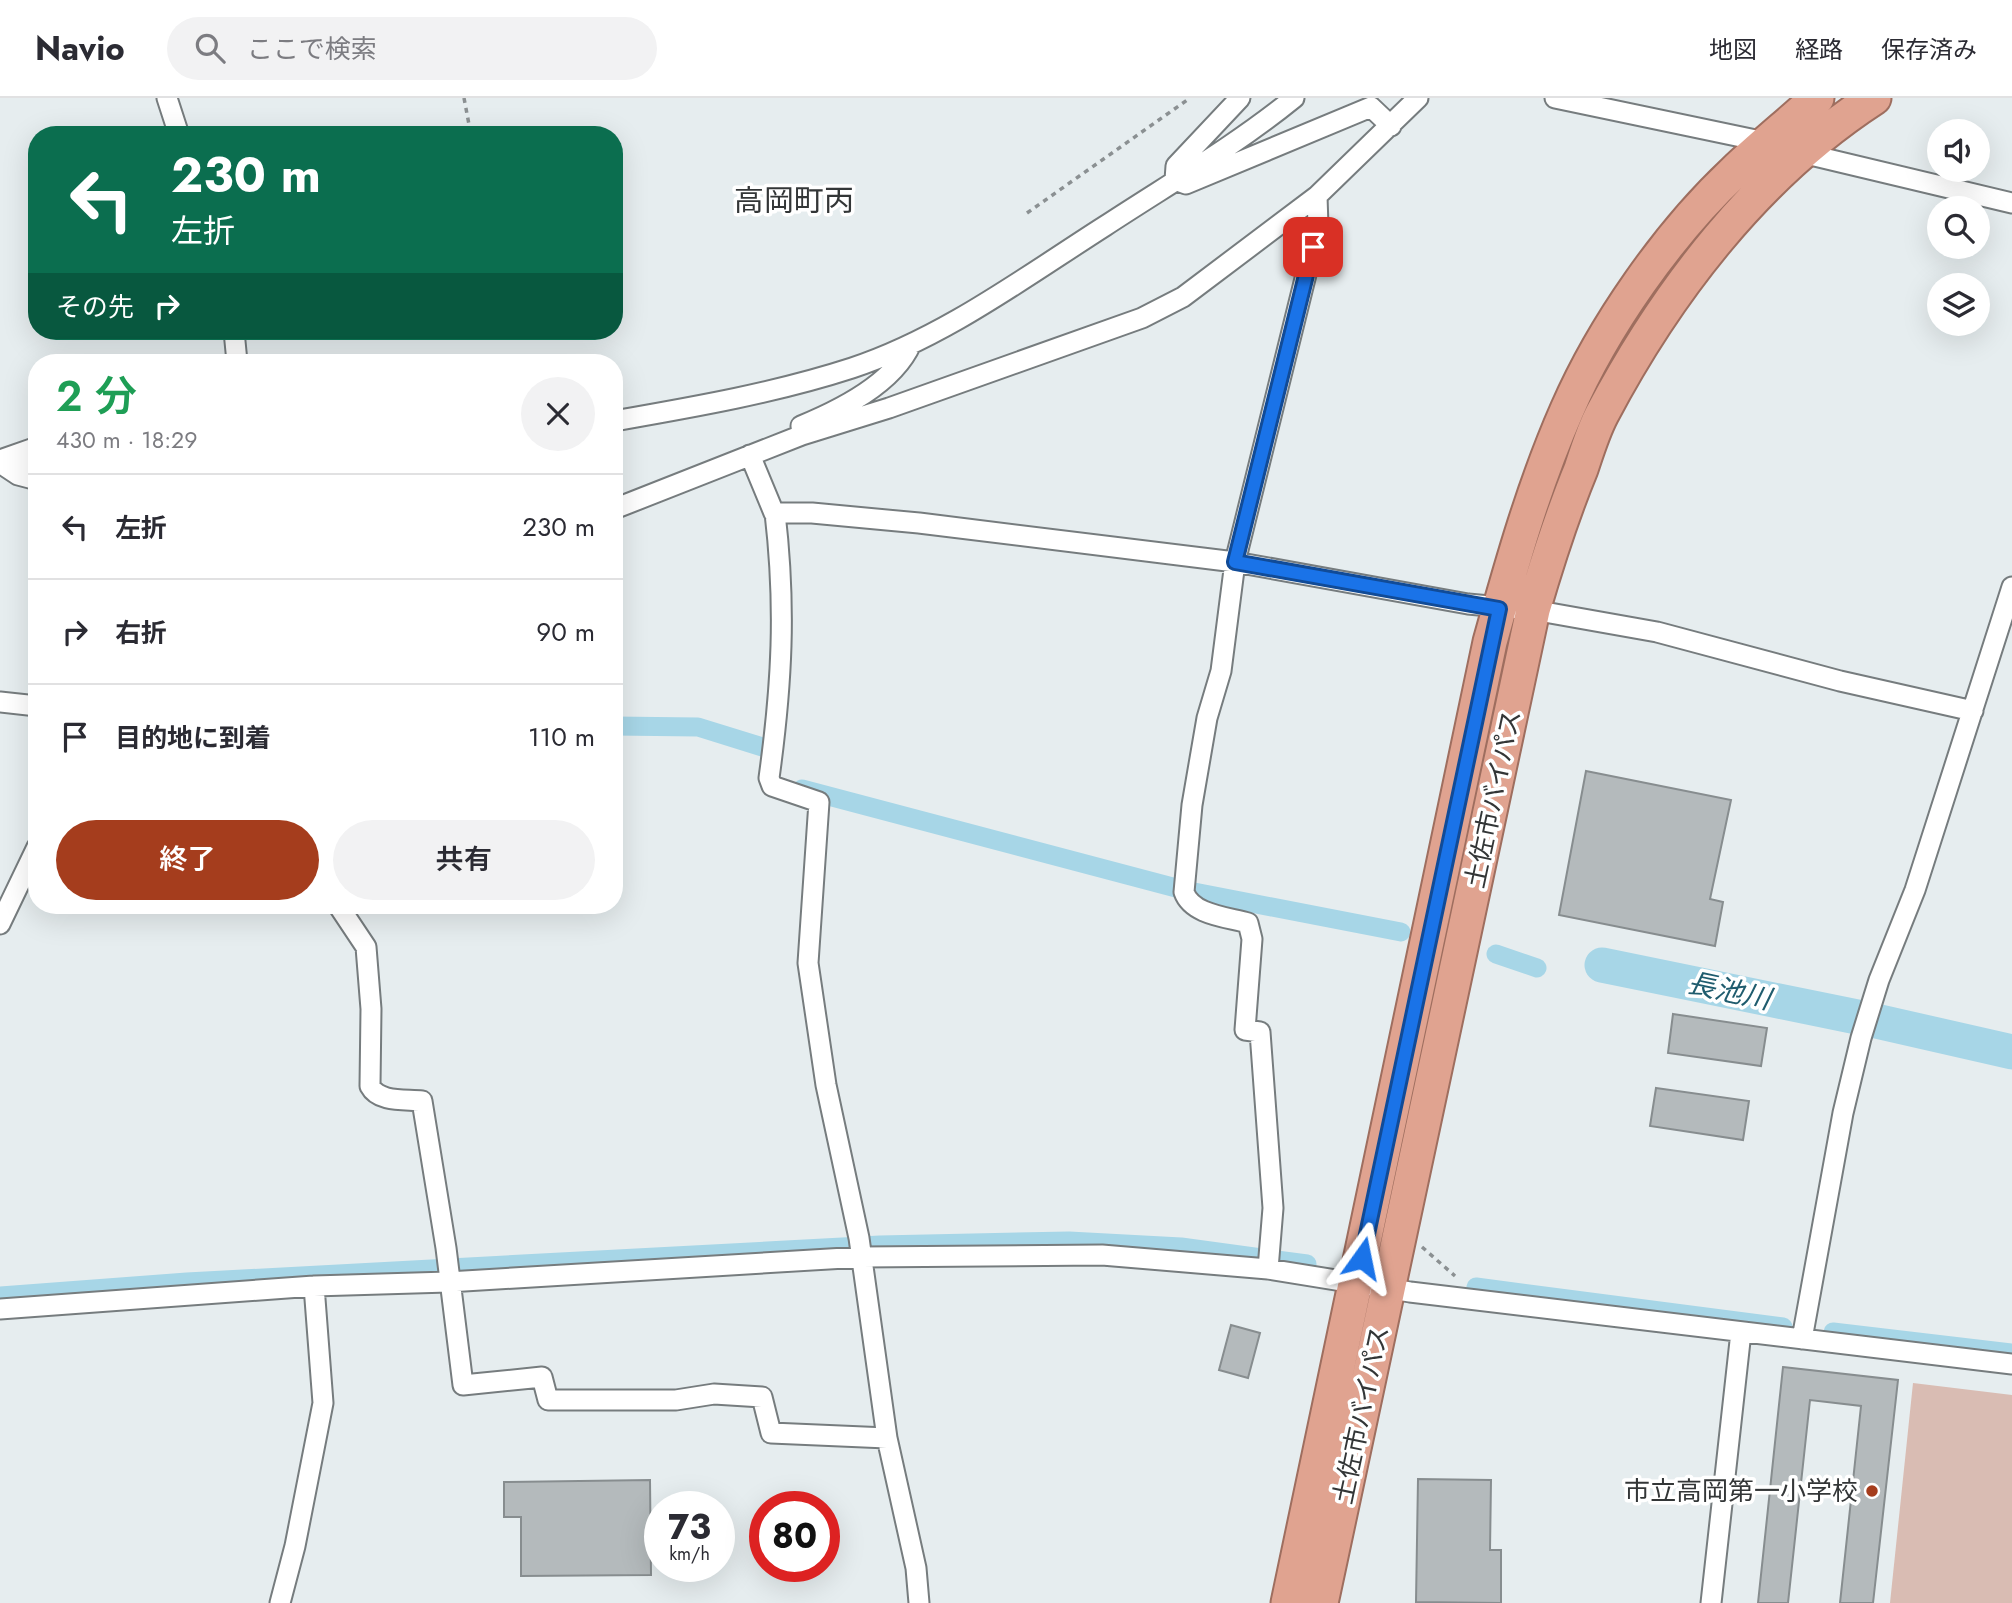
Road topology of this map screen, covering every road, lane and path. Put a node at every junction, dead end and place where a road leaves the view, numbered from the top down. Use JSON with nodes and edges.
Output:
{"nodes":[{"id":1,"x":167,"y":98,"type":"edge"},
{"id":2,"x":464,"y":98,"type":"edge"},
{"id":3,"x":1191,"y":98,"type":"edge"},
{"id":4,"x":1240,"y":98,"type":"edge"},
{"id":5,"x":1294,"y":98,"type":"edge"},
{"id":6,"x":1418,"y":98,"type":"edge"},
{"id":7,"x":1555,"y":98,"type":"edge"},
{"id":8,"x":1818,"y":98,"type":"edge"},
{"id":9,"x":1874,"y":98,"type":"edge"},
{"id":10,"x":176,"y":126,"type":"edge"},
{"id":11,"x":469,"y":126,"type":"edge"},
{"id":12,"x":1391,"y":126,"type":"junction"},
{"id":13,"x":1767,"y":143,"type":"junction"},
{"id":14,"x":1802,"y":153,"type":"junction"},
{"id":15,"x":1175,"y":180,"type":"junction"},
{"id":16,"x":1317,"y":196,"type":"junction"},
{"id":17,"x":2012,"y":202,"type":"edge"},
{"id":18,"x":1027,"y":213,"type":"dead end"},
{"id":19,"x":911,"y":344,"type":"junction"},
{"id":20,"x":623,"y":419,"type":"edge"},
{"id":21,"x":802,"y":435,"type":"junction"},
{"id":22,"x":28,"y":450,"type":"edge"},
{"id":23,"x":750,"y":455,"type":"junction"},
{"id":24,"x":0,"y":461,"type":"edge"},
{"id":25,"x":28,"y":463,"type":"edge"},
{"id":26,"x":28,"y":478,"type":"edge"},
{"id":27,"x":623,"y":505,"type":"edge"},
{"id":28,"x":775,"y":513,"type":"junction"},
{"id":29,"x":1235,"y":562,"type":"junction"},
{"id":30,"x":2012,"y":587,"type":"edge"},
{"id":31,"x":1499,"y":609,"type":"junction"},
{"id":32,"x":1533,"y":610,"type":"junction"},
{"id":33,"x":0,"y":702,"type":"edge"},
{"id":34,"x":28,"y":705,"type":"edge"},
{"id":35,"x":1973,"y":711,"type":"junction"},
{"id":36,"x":28,"y":866,"type":"edge"},
{"id":37,"x":344,"y":914,"type":"edge"},
{"id":38,"x":0,"y":924,"type":"edge"},
{"id":39,"x":1420,"y":1245,"type":"dead end"},
{"id":40,"x":861,"y":1250,"type":"junction"},
{"id":41,"x":1269,"y":1260,"type":"junction"},
{"id":42,"x":448,"y":1274,"type":"junction"},
{"id":43,"x":1466,"y":1278,"type":"dead end"},
{"id":44,"x":314,"y":1286,"type":"junction"},
{"id":45,"x":1372,"y":1286,"type":"junction"},
{"id":46,"x":0,"y":1308,"type":"edge"},
{"id":47,"x":1741,"y":1332,"type":"junction"},
{"id":48,"x":1802,"y":1339,"type":"junction"},
{"id":49,"x":2012,"y":1364,"type":"edge"},
{"id":50,"x":887,"y":1438,"type":"junction"},
{"id":51,"x":280,"y":1603,"type":"edge"},
{"id":52,"x":919,"y":1603,"type":"edge"},
{"id":53,"x":1288,"y":1603,"type":"edge"},
{"id":54,"x":1321,"y":1603,"type":"edge"},
{"id":55,"x":1711,"y":1603,"type":"edge"}],
"edges":[{"from":1,"to":10,"type":"street"},
{"from":2,"to":11,"type":"path"},
{"from":3,"to":18,"type":"path"},
{"from":4,"to":15,"type":"street"},
{"from":5,"to":15,"type":"street"},
{"from":6,"to":12,"type":"street"},
{"from":7,"to":13,"type":"street"},
{"from":8,"to":13,"type":"highway","name":"土佐市バイパス"},
{"from":9,"to":14,"type":"highway","name":"土佐市バイパス"},
{"from":12,"to":15,"type":"street"},
{"from":12,"to":16,"type":"street"},
{"from":13,"to":14,"type":"street"},
{"from":13,"to":31,"type":"highway","name":"土佐市バイパス"},
{"from":14,"to":17,"type":"street"},
{"from":14,"to":32,"type":"highway","name":"土佐市バイパス"},
{"from":15,"to":19,"type":"street"},
{"from":16,"to":21,"type":"street"},
{"from":16,"to":29,"type":"street"},
{"from":19,"to":20,"type":"street"},
{"from":19,"to":21,"type":"street"},
{"from":21,"to":23,"type":"street"},
{"from":22,"to":24,"type":"street"},
{"from":23,"to":27,"type":"street"},
{"from":23,"to":28,"type":"street"},
{"from":24,"to":25,"type":"street"},
{"from":24,"to":26,"type":"street"},
{"from":28,"to":29,"type":"street"},
{"from":28,"to":40,"type":"street"},
{"from":29,"to":31,"type":"street"},
{"from":29,"to":41,"type":"street"},
{"from":30,"to":35,"type":"street"},
{"from":31,"to":32,"type":"street"},
{"from":31,"to":45,"type":"highway","name":"土佐市バイパス"},
{"from":32,"to":35,"type":"street"},
{"from":32,"to":45,"type":"highway","name":"土佐市バイパス"},
{"from":33,"to":34,"type":"street"},
{"from":35,"to":48,"type":"street"},
{"from":36,"to":38,"type":"street"},
{"from":37,"to":42,"type":"street"},
{"from":39,"to":43,"type":"path"},
{"from":40,"to":41,"type":"street"},
{"from":40,"to":42,"type":"street"},
{"from":40,"to":50,"type":"street"},
{"from":41,"to":45,"type":"street"},
{"from":42,"to":44,"type":"street"},
{"from":42,"to":50,"type":"street"},
{"from":44,"to":46,"type":"street"},
{"from":44,"to":51,"type":"street"},
{"from":45,"to":47,"type":"street"},
{"from":45,"to":53,"type":"highway","name":"土佐市バイパス"},
{"from":45,"to":54,"type":"highway","name":"土佐市バイパス"},
{"from":47,"to":48,"type":"street"},
{"from":47,"to":55,"type":"street"},
{"from":48,"to":49,"type":"street"},
{"from":50,"to":52,"type":"street"}]}
